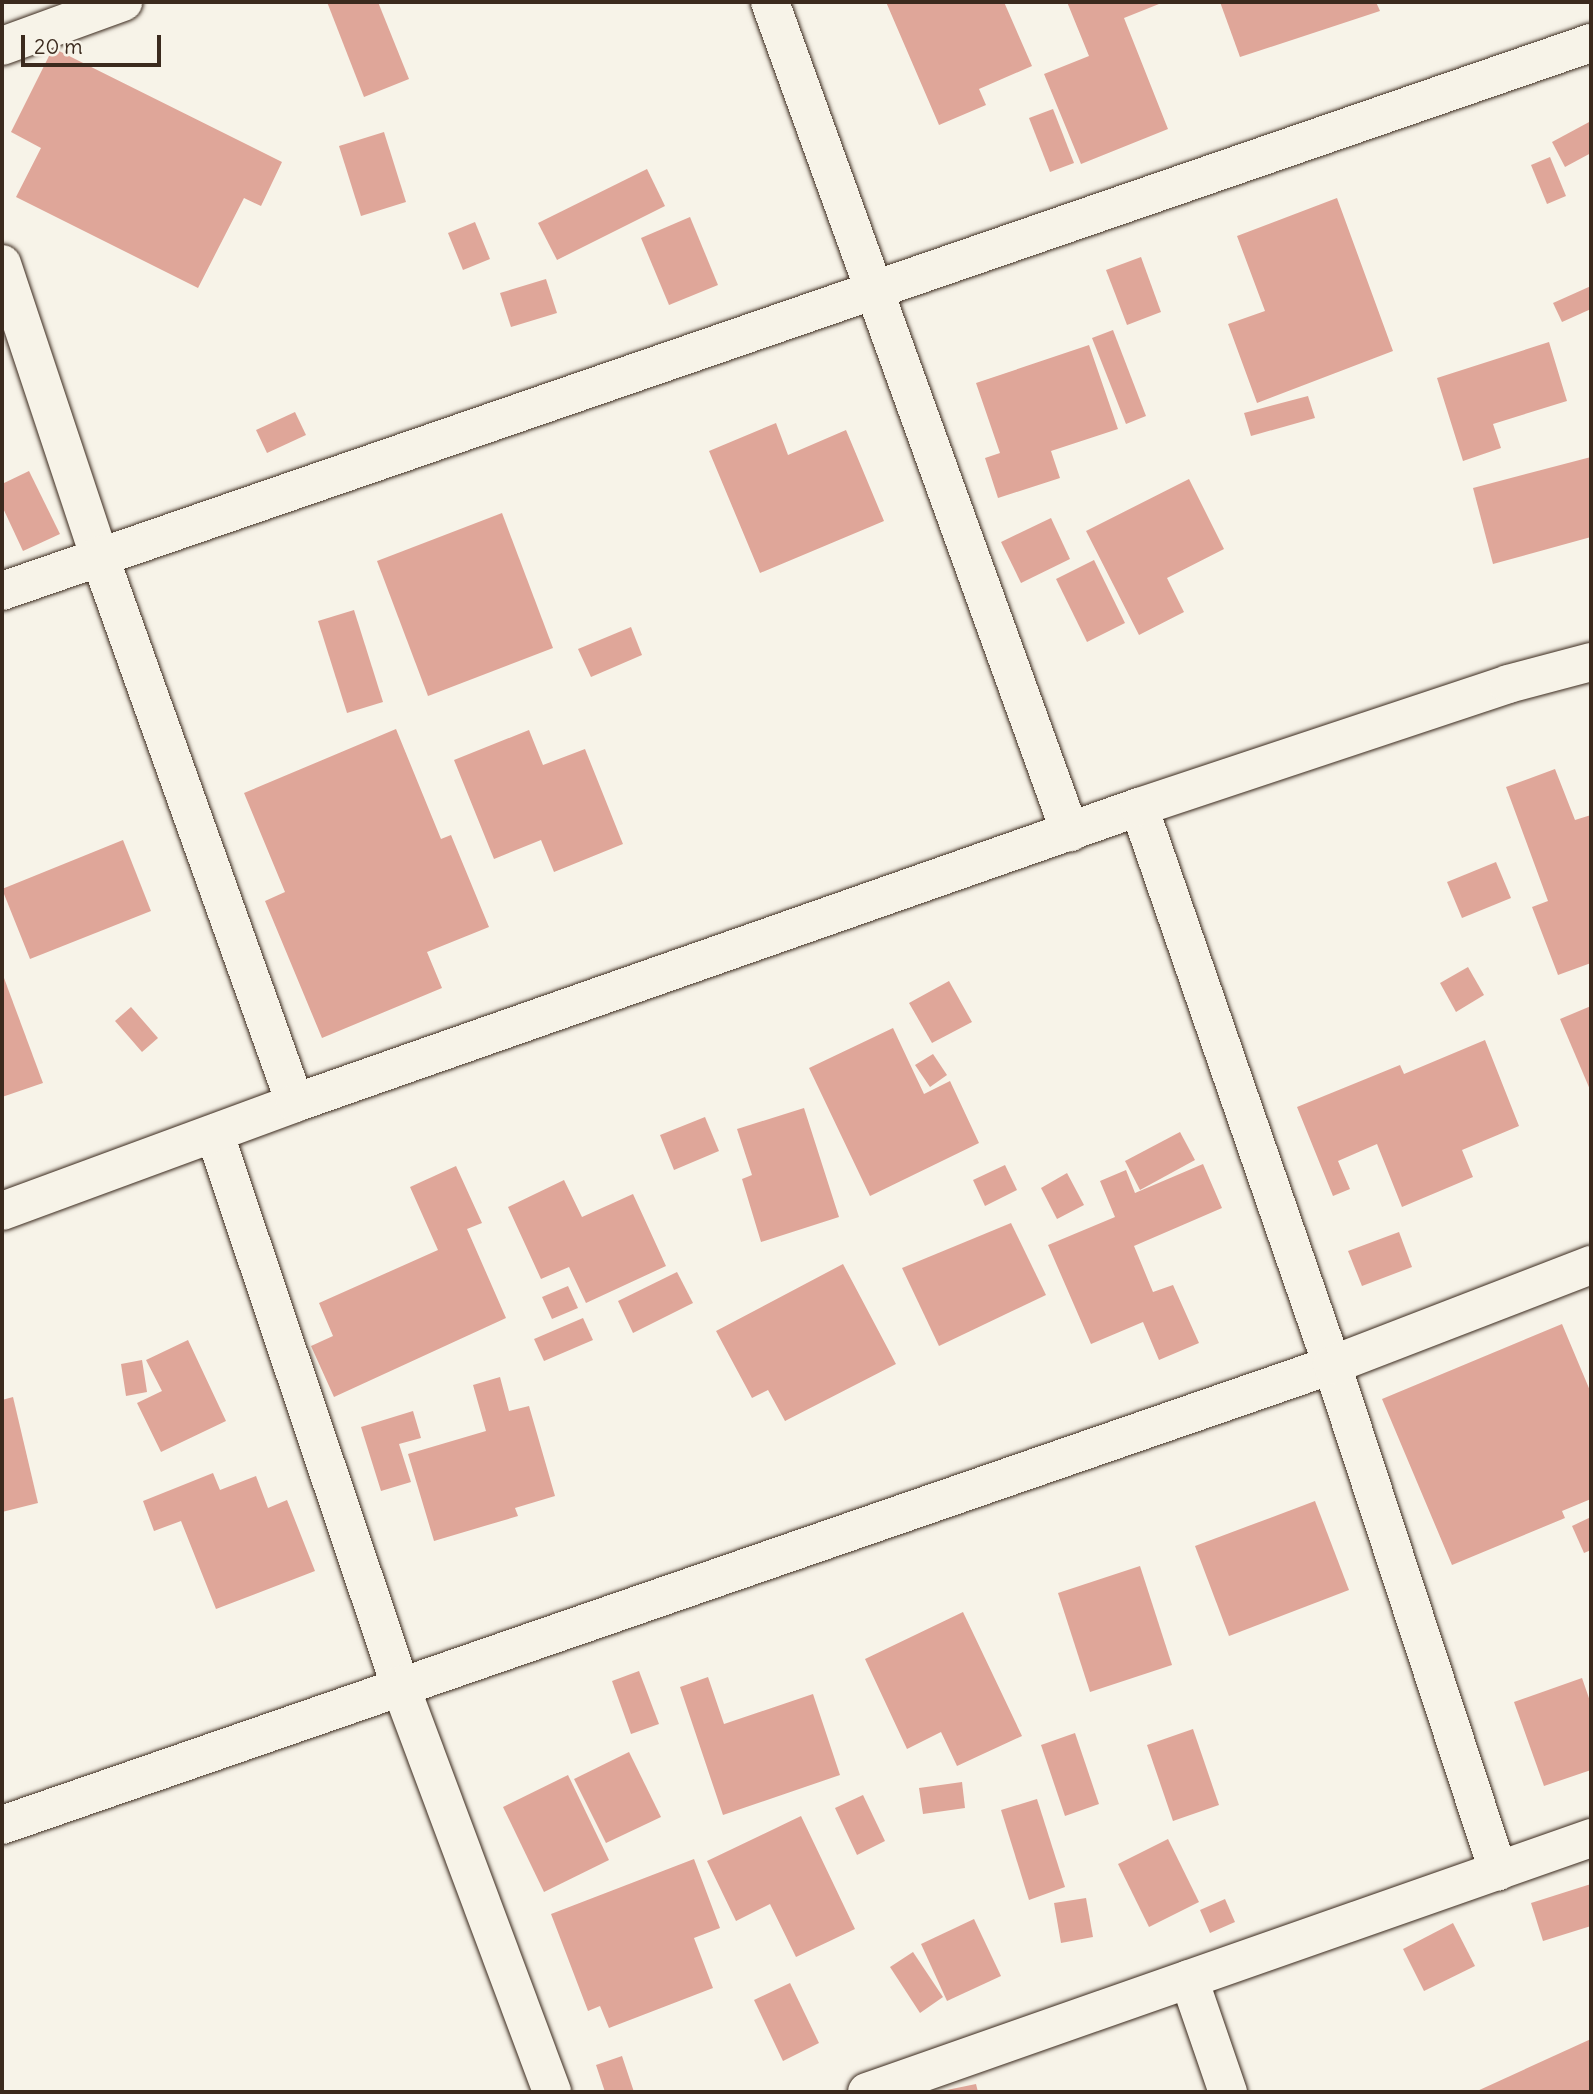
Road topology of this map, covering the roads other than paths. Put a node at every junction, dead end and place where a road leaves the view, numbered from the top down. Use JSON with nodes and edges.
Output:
{"nodes":[{"id":1,"x":123,"y":2,"type":"edge"},
{"id":2,"x":770,"y":2,"type":"edge"},
{"id":3,"x":1591,"y":43,"type":"edge"},
{"id":4,"x":2,"y":46,"type":"edge"},
{"id":5,"x":2,"y":264,"type":"edge"},
{"id":6,"x":875,"y":293,"type":"junction"},
{"id":7,"x":99,"y":555,"type":"junction"},
{"id":8,"x":2,"y":591,"type":"edge"},
{"id":9,"x":1591,"y":662,"type":"edge"},
{"id":10,"x":1139,"y":807,"type":"junction"},
{"id":11,"x":1070,"y":832,"type":"junction"},
{"id":12,"x":295,"y":1103,"type":"junction"},
{"id":13,"x":215,"y":1135,"type":"junction"},
{"id":14,"x":2,"y":1211,"type":"edge"},
{"id":15,"x":1591,"y":1265,"type":"edge"},
{"id":16,"x":1332,"y":1365,"type":"junction"},
{"id":17,"x":400,"y":1685,"type":"junction"},
{"id":18,"x":2,"y":1825,"type":"edge"},
{"id":19,"x":1591,"y":1838,"type":"edge"},
{"id":20,"x":1498,"y":1871,"type":"junction"},
{"id":21,"x":1189,"y":1979,"type":"junction"},
{"id":22,"x":552,"y":2092,"type":"edge"},
{"id":23,"x":867,"y":2092,"type":"edge"},
{"id":24,"x":1228,"y":2092,"type":"edge"}],
"edges":[{"from":1,"to":4,"type":"street"},
{"from":2,"to":6,"type":"street"},
{"from":3,"to":6,"type":"street"},
{"from":5,"to":7,"type":"street"},
{"from":6,"to":7,"type":"street"},
{"from":6,"to":11,"type":"street"},
{"from":7,"to":8,"type":"street"},
{"from":7,"to":12,"type":"street"},
{"from":9,"to":10,"type":"street"},
{"from":10,"to":11,"type":"street"},
{"from":10,"to":16,"type":"street"},
{"from":11,"to":12,"type":"street"},
{"from":12,"to":13,"type":"street"},
{"from":13,"to":14,"type":"street"},
{"from":13,"to":17,"type":"street"},
{"from":15,"to":16,"type":"street"},
{"from":16,"to":17,"type":"street"},
{"from":16,"to":20,"type":"street"},
{"from":17,"to":18,"type":"street"},
{"from":17,"to":22,"type":"street"},
{"from":19,"to":20,"type":"street"},
{"from":20,"to":21,"type":"street"},
{"from":21,"to":23,"type":"street"},
{"from":21,"to":24,"type":"street"}]}
